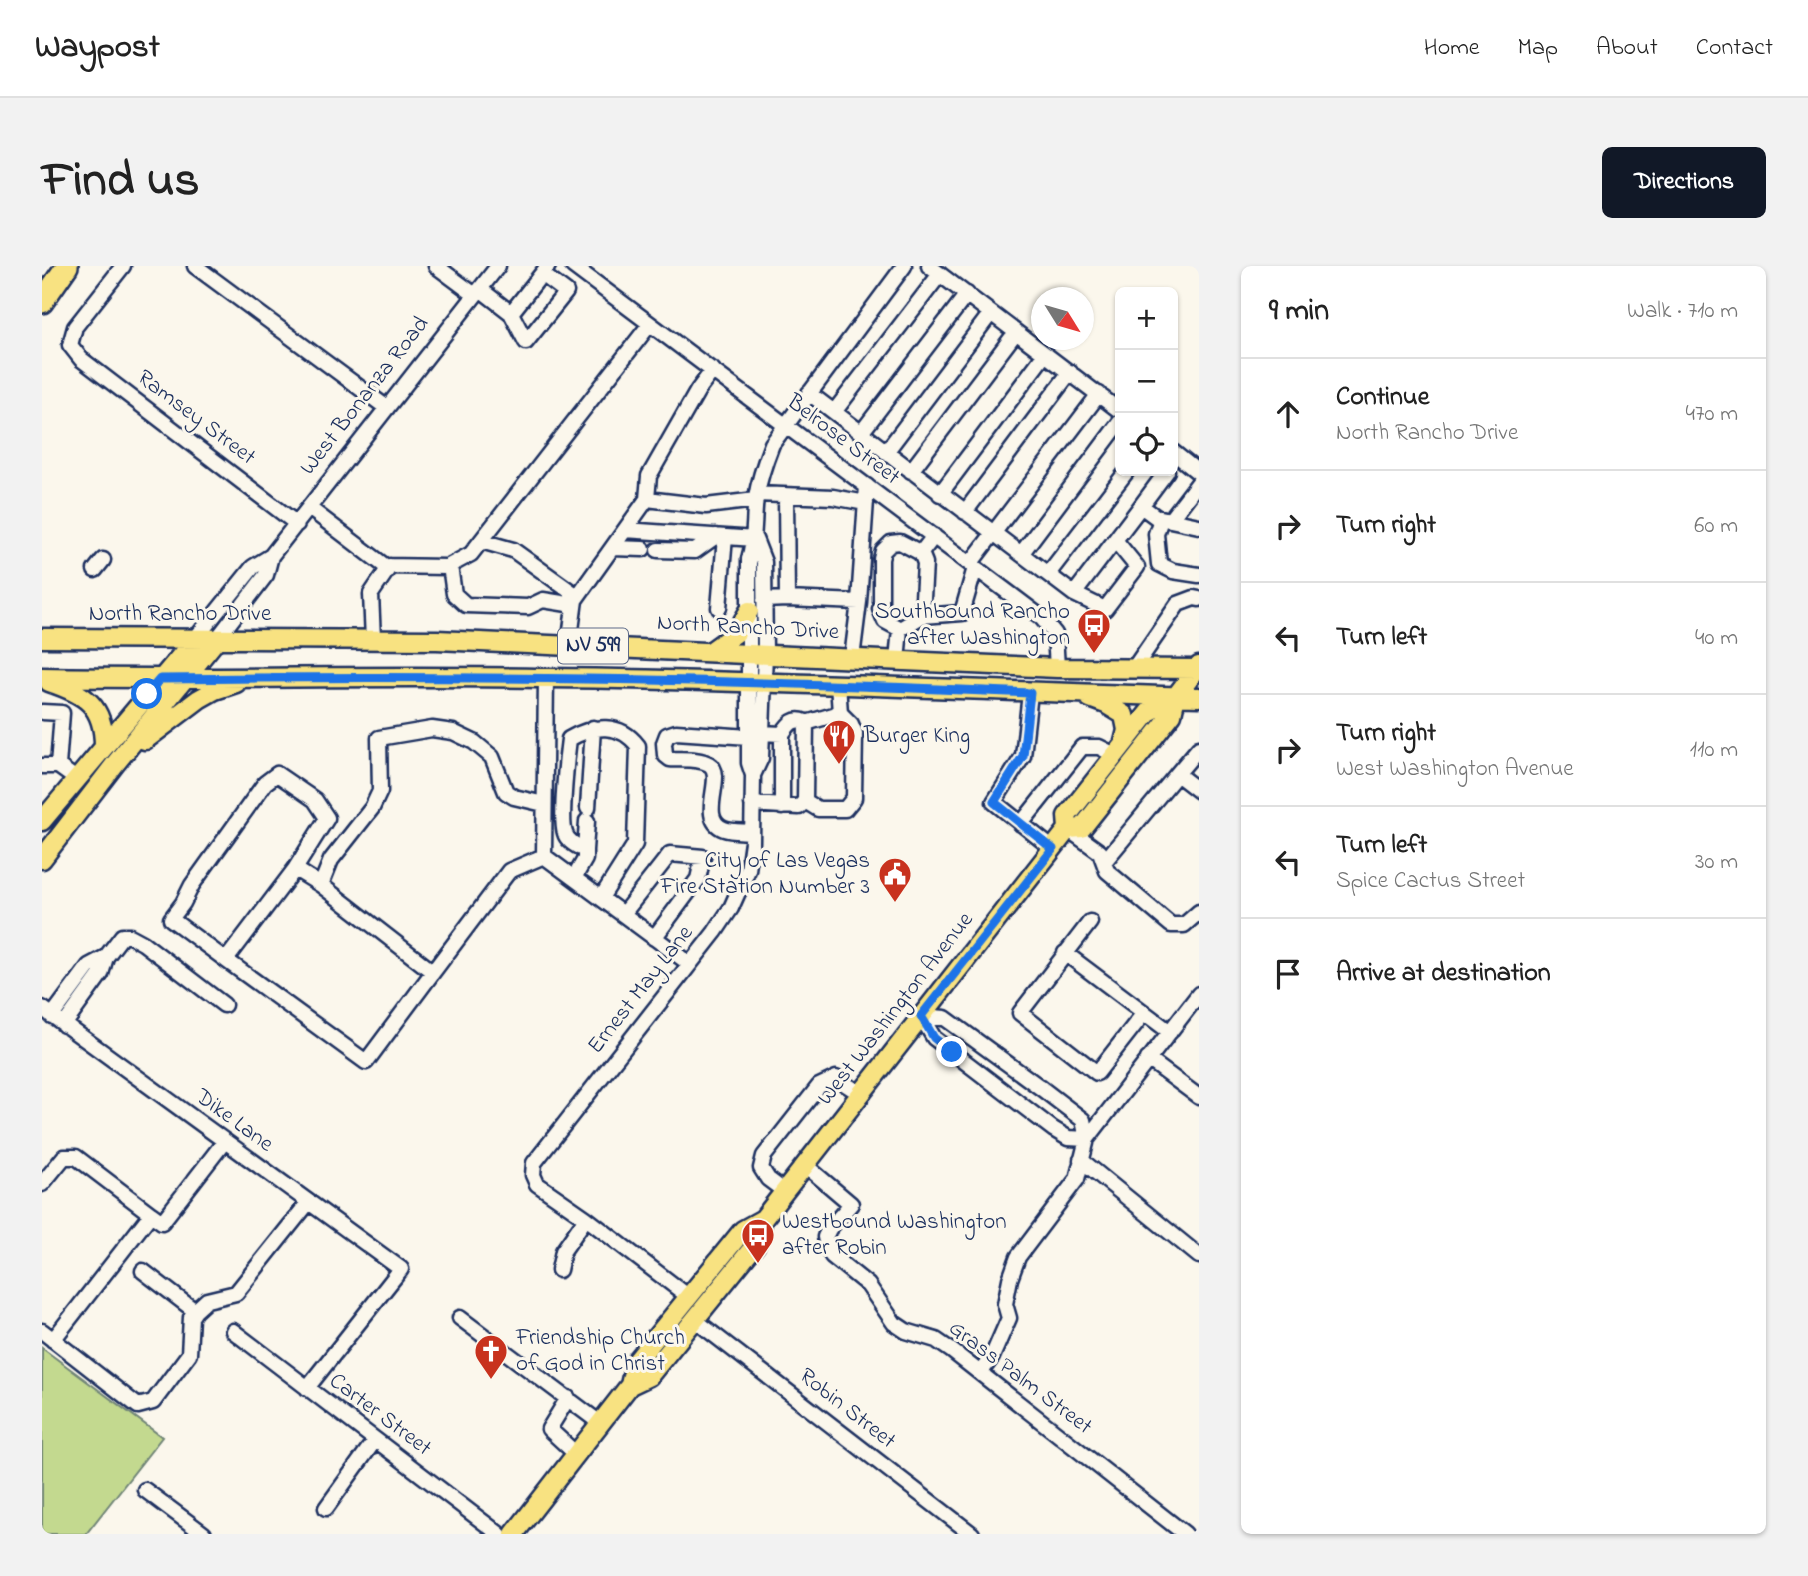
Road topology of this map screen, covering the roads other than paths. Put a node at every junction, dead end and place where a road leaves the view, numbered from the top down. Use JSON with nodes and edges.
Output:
{"nodes":[{"id":1,"x":67,"y":266,"type":"edge"},
{"id":2,"x":123,"y":266,"type":"edge"},
{"id":3,"x":195,"y":266,"type":"edge"},
{"id":4,"x":436,"y":266,"type":"edge"},
{"id":5,"x":498,"y":266,"type":"edge"},
{"id":6,"x":573,"y":266,"type":"edge"},
{"id":7,"x":904,"y":266,"type":"edge"},
{"id":8,"x":545,"y":270,"type":"edge"},
{"id":9,"x":934,"y":270,"type":"edge"},
{"id":10,"x":477,"y":292,"type":"junction"},
{"id":11,"x":967,"y":294,"type":"junction"},
{"id":12,"x":42,"y":302,"type":"edge"},
{"id":13,"x":511,"y":313,"type":"junction"},
{"id":14,"x":992,"y":313,"type":"junction"},
{"id":15,"x":650,"y":324,"type":"junction"},
{"id":16,"x":1016,"y":332,"type":"junction"},
{"id":17,"x":1045,"y":354,"type":"junction"},
{"id":18,"x":713,"y":370,"type":"junction"},
{"id":19,"x":1070,"y":372,"type":"junction"},
{"id":20,"x":809,"y":393,"type":"junction"},
{"id":21,"x":1099,"y":394,"type":"junction"},
{"id":22,"x":1115,"y":407,"type":"edge"},
{"id":23,"x":387,"y":408,"type":"junction"},
{"id":24,"x":834,"y":412,"type":"junction"},
{"id":25,"x":786,"y":424,"type":"junction"},
{"id":26,"x":1115,"y":429,"type":"edge"},
{"id":27,"x":861,"y":433,"type":"junction"},
{"id":28,"x":886,"y":452,"type":"junction"},
{"id":29,"x":1178,"y":460,"type":"edge"},
{"id":30,"x":911,"y":471,"type":"junction"},
{"id":31,"x":1199,"y":473,"type":"edge"},
{"id":32,"x":1123,"y":476,"type":"edge"},
{"id":33,"x":1163,"y":476,"type":"edge"},
{"id":34,"x":1199,"y":482,"type":"edge"},
{"id":35,"x":867,"y":486,"type":"junction"},
{"id":36,"x":940,"y":494,"type":"junction"},
{"id":37,"x":786,"y":496,"type":"junction"},
{"id":38,"x":757,"y":497,"type":"junction"},
{"id":39,"x":647,"y":499,"type":"junction"},
{"id":40,"x":866,"y":503,"type":"junction"},
{"id":41,"x":1141,"y":506,"type":"junction"},
{"id":42,"x":309,"y":508,"type":"junction"},
{"id":43,"x":965,"y":512,"type":"junction"},
{"id":44,"x":1166,"y":519,"type":"junction"},
{"id":45,"x":297,"y":524,"type":"junction"},
{"id":46,"x":1199,"y":526,"type":"edge"},
{"id":47,"x":625,"y":530,"type":"junction"},
{"id":48,"x":993,"y":534,"type":"junction"},
{"id":49,"x":934,"y":536,"type":"junction"},
{"id":50,"x":721,"y":537,"type":"junction"},
{"id":51,"x":755,"y":539,"type":"junction"},
{"id":52,"x":1115,"y":540,"type":"junction"},
{"id":53,"x":481,"y":541,"type":"junction"},
{"id":54,"x":612,"y":548,"type":"junction"},
{"id":55,"x":643,"y":549,"type":"dead end"},
{"id":56,"x":658,"y":550,"type":"dead end"},
{"id":57,"x":921,"y":553,"type":"junction"},
{"id":58,"x":1021,"y":554,"type":"junction"},
{"id":59,"x":271,"y":556,"type":"junction"},
{"id":60,"x":723,"y":557,"type":"junction"},
{"id":61,"x":749,"y":559,"type":"junction"},
{"id":62,"x":390,"y":566,"type":"junction"},
{"id":63,"x":450,"y":566,"type":"junction"},
{"id":64,"x":973,"y":566,"type":"junction"},
{"id":65,"x":1048,"y":574,"type":"junction"},
{"id":66,"x":1199,"y":575,"type":"edge"},
{"id":67,"x":1074,"y":594,"type":"junction"},
{"id":68,"x":787,"y":599,"type":"junction"},
{"id":69,"x":1199,"y":599,"type":"edge"},
{"id":70,"x":764,"y":600,"type":"junction"},
{"id":71,"x":576,"y":601,"type":"junction"},
{"id":72,"x":859,"y":602,"type":"junction"},
{"id":73,"x":719,"y":608,"type":"dead end"},
{"id":74,"x":749,"y":611,"type":"junction"},
{"id":75,"x":922,"y":616,"type":"junction"},
{"id":76,"x":900,"y":629,"type":"junction"},
{"id":77,"x":42,"y":638,"type":"edge"},
{"id":78,"x":195,"y":639,"type":"junction"},
{"id":79,"x":217,"y":639,"type":"junction"},
{"id":80,"x":373,"y":640,"type":"junction"},
{"id":81,"x":569,"y":645,"type":"junction"},
{"id":82,"x":711,"y":651,"type":"junction"},
{"id":83,"x":757,"y":653,"type":"junction"},
{"id":84,"x":852,"y":658,"type":"junction"},
{"id":85,"x":897,"y":660,"type":"junction"},
{"id":86,"x":1057,"y":668,"type":"junction"},
{"id":87,"x":1135,"y":668,"type":"junction"},
{"id":88,"x":1198,"y":668,"type":"edge"},
{"id":89,"x":250,"y":677,"type":"junction"},
{"id":90,"x":42,"y":678,"type":"edge"},
{"id":91,"x":184,"y":678,"type":"junction"},
{"id":92,"x":546,"y":678,"type":"junction"},
{"id":93,"x":160,"y":679,"type":"junction"},
{"id":94,"x":756,"y":682,"type":"junction"},
{"id":95,"x":838,"y":684,"type":"junction"},
{"id":96,"x":1030,"y":693,"type":"junction"},
{"id":97,"x":1080,"y":694,"type":"junction"},
{"id":98,"x":1176,"y":696,"type":"junction"},
{"id":99,"x":1199,"y":697,"type":"edge"},
{"id":100,"x":42,"y":712,"type":"edge"},
{"id":101,"x":840,"y":713,"type":"junction"},
{"id":102,"x":806,"y":723,"type":"junction"},
{"id":103,"x":593,"y":728,"type":"junction"},
{"id":104,"x":782,"y":734,"type":"junction"},
{"id":105,"x":755,"y":735,"type":"junction"},
{"id":106,"x":104,"y":746,"type":"junction"},
{"id":107,"x":1199,"y":748,"type":"edge"},
{"id":108,"x":1119,"y":749,"type":"junction"},
{"id":109,"x":115,"y":764,"type":"junction"},
{"id":110,"x":42,"y":766,"type":"edge"},
{"id":111,"x":58,"y":766,"type":"junction"},
{"id":112,"x":1177,"y":774,"type":"junction"},
{"id":113,"x":76,"y":779,"type":"junction"},
{"id":114,"x":1199,"y":791,"type":"edge"},
{"id":115,"x":805,"y":801,"type":"junction"},
{"id":116,"x":544,"y":804,"type":"junction"},
{"id":117,"x":752,"y":804,"type":"junction"},
{"id":118,"x":782,"y":807,"type":"junction"},
{"id":119,"x":42,"y":821,"type":"edge"},
{"id":120,"x":1021,"y":824,"type":"junction"},
{"id":121,"x":1068,"y":829,"type":"junction"},
{"id":122,"x":752,"y":832,"type":"junction"},
{"id":123,"x":1053,"y":849,"type":"junction"},
{"id":124,"x":585,"y":850,"type":"junction"},
{"id":125,"x":544,"y":856,"type":"junction"},
{"id":126,"x":42,"y":859,"type":"edge"},
{"id":127,"x":1104,"y":862,"type":"junction"},
{"id":128,"x":295,"y":869,"type":"junction"},
{"id":129,"x":574,"y":878,"type":"junction"},
{"id":130,"x":321,"y":886,"type":"junction"},
{"id":131,"x":601,"y":898,"type":"junction"},
{"id":132,"x":1199,"y":912,"type":"edge"},
{"id":133,"x":622,"y":914,"type":"junction"},
{"id":134,"x":1090,"y":922,"type":"dead end"},
{"id":135,"x":654,"y":938,"type":"junction"},
{"id":136,"x":1065,"y":953,"type":"junction"},
{"id":137,"x":226,"y":960,"type":"junction"},
{"id":138,"x":690,"y":964,"type":"junction"},
{"id":139,"x":433,"y":972,"type":"junction"},
{"id":140,"x":1199,"y":994,"type":"edge"},
{"id":141,"x":224,"y":1005,"type":"dead end"},
{"id":142,"x":1144,"y":1013,"type":"junction"},
{"id":143,"x":53,"y":1016,"type":"edge"},
{"id":144,"x":921,"y":1016,"type":"junction"},
{"id":145,"x":1170,"y":1032,"type":"junction"},
{"id":146,"x":1149,"y":1059,"type":"junction"},
{"id":147,"x":1041,"y":1088,"type":"junction"},
{"id":148,"x":861,"y":1094,"type":"junction"},
{"id":149,"x":1199,"y":1097,"type":"edge"},
{"id":150,"x":1027,"y":1108,"type":"junction"},
{"id":151,"x":1087,"y":1139,"type":"junction"},
{"id":152,"x":224,"y":1142,"type":"junction"},
{"id":153,"x":1081,"y":1160,"type":"junction"},
{"id":154,"x":805,"y":1165,"type":"junction"},
{"id":155,"x":42,"y":1184,"type":"edge"},
{"id":156,"x":784,"y":1191,"type":"junction"},
{"id":157,"x":308,"y":1203,"type":"junction"},
{"id":158,"x":151,"y":1214,"type":"junction"},
{"id":159,"x":586,"y":1218,"type":"junction"},
{"id":160,"x":763,"y":1219,"type":"junction"},
{"id":161,"x":743,"y":1230,"type":"junction"},
{"id":162,"x":1199,"y":1256,"type":"edge"},
{"id":163,"x":559,"y":1270,"type":"dead end"},
{"id":164,"x":143,"y":1271,"type":"dead end"},
{"id":165,"x":689,"y":1297,"type":"junction"},
{"id":166,"x":195,"y":1311,"type":"junction"},
{"id":167,"x":460,"y":1318,"type":"dead end"},
{"id":168,"x":695,"y":1320,"type":"junction"},
{"id":169,"x":233,"y":1331,"type":"dead end"},
{"id":170,"x":47,"y":1335,"type":"edge"},
{"id":171,"x":980,"y":1373,"type":"junction"},
{"id":172,"x":649,"y":1376,"type":"junction"},
{"id":173,"x":630,"y":1385,"type":"junction"},
{"id":174,"x":307,"y":1388,"type":"junction"},
{"id":175,"x":568,"y":1398,"type":"junction"},
{"id":176,"x":600,"y":1423,"type":"junction"},
{"id":177,"x":375,"y":1440,"type":"junction"},
{"id":178,"x":576,"y":1454,"type":"junction"},
{"id":179,"x":145,"y":1490,"type":"dead end"},
{"id":180,"x":326,"y":1508,"type":"dead end"},
{"id":181,"x":204,"y":1534,"type":"edge"},
{"id":182,"x":499,"y":1534,"type":"edge"},
{"id":183,"x":514,"y":1534,"type":"edge"},
{"id":184,"x":972,"y":1534,"type":"edge"},
{"id":185,"x":1185,"y":1534,"type":"edge"}],
"edges":[{"from":1,"to":12,"type":"highway"},
{"from":2,"to":45,"type":"street","name":"Ramsey Street"},
{"from":3,"to":23,"type":"street"},
{"from":4,"to":10,"type":"street"},
{"from":5,"to":10,"type":"street","name":"West Bonanza Road"},
{"from":6,"to":15,"type":"street","name":"Belrose Street"},
{"from":7,"to":20,"type":"street","name":"Ernest May Lane"},
{"from":8,"to":13,"type":"street"},
{"from":8,"to":13,"type":"street"},
{"from":9,"to":11,"type":"street"},
{"from":9,"to":24,"type":"street"},
{"from":10,"to":13,"type":"street"},
{"from":10,"to":23,"type":"street","name":"West Bonanza Road"},
{"from":11,"to":14,"type":"street"},
{"from":11,"to":27,"type":"street"},
{"from":14,"to":16,"type":"street"},
{"from":14,"to":28,"type":"street"},
{"from":15,"to":18,"type":"street","name":"Belrose Street"},
{"from":15,"to":53,"type":"street"},
{"from":16,"to":17,"type":"street"},
{"from":16,"to":30,"type":"street"},
{"from":17,"to":19,"type":"street"},
{"from":17,"to":36,"type":"street"},
{"from":18,"to":25,"type":"street","name":"Belrose Street"},
{"from":18,"to":39,"type":"street"},
{"from":19,"to":21,"type":"street"},
{"from":19,"to":43,"type":"street"},
{"from":20,"to":24,"type":"street"},
{"from":20,"to":25,"type":"street","name":"Ernest May Lane"},
{"from":21,"to":22,"type":"street"},
{"from":21,"to":48,"type":"street"},
{"from":23,"to":42,"type":"street","name":"West Bonanza Road"},
{"from":24,"to":27,"type":"street"},
{"from":25,"to":35,"type":"street","name":"Belrose Street"},
{"from":25,"to":38,"type":"street","name":"Ernest May Lane"},
{"from":26,"to":58,"type":"street"},
{"from":27,"to":28,"type":"street"},
{"from":28,"to":30,"type":"street"},
{"from":29,"to":31,"type":"street"},
{"from":30,"to":36,"type":"street"},
{"from":32,"to":65,"type":"street"},
{"from":33,"to":41,"type":"street"},
{"from":34,"to":44,"type":"street"},
{"from":35,"to":40,"type":"street"},
{"from":35,"to":49,"type":"street","name":"Belrose Street"},
{"from":36,"to":43,"type":"street"},
{"from":37,"to":38,"type":"street"},
{"from":37,"to":40,"type":"street"},
{"from":37,"to":68,"type":"street"},
{"from":38,"to":39,"type":"street"},
{"from":38,"to":51,"type":"street","name":"Ernest May Lane"},
{"from":39,"to":47,"type":"street"},
{"from":40,"to":72,"type":"street"},
{"from":41,"to":44,"type":"street"},
{"from":41,"to":52,"type":"street"},
{"from":42,"to":45,"type":"street","name":"West Bonanza Road"},
{"from":42,"to":62,"type":"street"},
{"from":43,"to":48,"type":"street"},
{"from":44,"to":46,"type":"street"},
{"from":44,"to":66,"type":"street"},
{"from":45,"to":59,"type":"street","name":"West Bonanza Road"},
{"from":47,"to":50,"type":"street"},
{"from":47,"to":54,"type":"street"},
{"from":48,"to":58,"type":"street"},
{"from":48,"to":64,"type":"street"},
{"from":49,"to":57,"type":"street"},
{"from":49,"to":64,"type":"street","name":"Belrose Street"},
{"from":50,"to":51,"type":"street"},
{"from":50,"to":56,"type":"street"},
{"from":50,"to":60,"type":"street"},
{"from":51,"to":61,"type":"street","name":"Ernest May Lane"},
{"from":51,"to":70,"type":"street","name":"Ernest May Lane"},
{"from":52,"to":67,"type":"street"},
{"from":52,"to":67,"type":"street"},
{"from":53,"to":63,"type":"street"},
{"from":53,"to":71,"type":"street"},
{"from":54,"to":55,"type":"street"},
{"from":54,"to":71,"type":"street"},
{"from":57,"to":75,"type":"street"},
{"from":57,"to":76,"type":"street"},
{"from":58,"to":65,"type":"street"},
{"from":59,"to":78,"type":"street","name":"West Bonanza Road"},
{"from":59,"to":79,"type":"street","name":"West Bonanza Road"},
{"from":60,"to":61,"type":"street"},
{"from":60,"to":73,"type":"street"},
{"from":61,"to":74,"type":"street","name":"Ernest May Lane"},
{"from":62,"to":63,"type":"street"},
{"from":62,"to":80,"type":"street"},
{"from":63,"to":71,"type":"street"},
{"from":64,"to":75,"type":"street"},
{"from":64,"to":86,"type":"street","name":"Belrose Street"},
{"from":65,"to":67,"type":"street"},
{"from":68,"to":70,"type":"street"},
{"from":68,"to":72,"type":"street"},
{"from":69,"to":87,"type":"street"},
{"from":70,"to":83,"type":"street","name":"Ernest May Lane"},
{"from":71,"to":81,"type":"street"},
{"from":72,"to":84,"type":"street"},
{"from":74,"to":82,"type":"main road"},
{"from":74,"to":83,"type":"street","name":"Ernest May Lane"},
{"from":75,"to":76,"type":"street"},
{"from":76,"to":85,"type":"street"},
{"from":77,"to":78,"type":"main road","name":"North Rancho Drive","number":"NV 599"},
{"from":78,"to":79,"type":"main road","name":"North Rancho Drive","number":"NV 599"},
{"from":78,"to":93,"type":"main road","name":"West Bonanza Road"},
{"from":79,"to":80,"type":"main road","name":"North Rancho Drive","number":"NV 599"},
{"from":79,"to":91,"type":"main road","name":"West Bonanza Road"},
{"from":80,"to":81,"type":"main road","name":"North Rancho Drive","number":"NV 599"},
{"from":81,"to":82,"type":"main road","name":"North Rancho Drive","number":"NV 599"},
{"from":82,"to":83,"type":"main road","name":"North Rancho Drive","number":"NV 599"},
{"from":83,"to":84,"type":"main road","name":"North Rancho Drive","number":"NV 599"},
{"from":83,"to":94,"type":"street","name":"Ernest May Lane"},
{"from":84,"to":85,"type":"main road","name":"North Rancho Drive","number":"NV 599"},
{"from":85,"to":86,"type":"main road","name":"North Rancho Drive","number":"NV 599"},
{"from":86,"to":87,"type":"main road","name":"North Rancho Drive","number":"NV 599"},
{"from":87,"to":88,"type":"main road","name":"North Rancho Drive","number":"NV 599"},
{"from":88,"to":98,"type":"main road","name":"West Washington Avenue"},
{"from":89,"to":91,"type":"main road","number":"NV 599"},
{"from":89,"to":92,"type":"main road","number":"NV 599"},
{"from":89,"to":109,"type":"main road"},
{"from":90,"to":93,"type":"main road","number":"NV 599"},
{"from":90,"to":106,"type":"main road"},
{"from":91,"to":93,"type":"main road","number":"NV 599"},
{"from":91,"to":109,"type":"main road","name":"West Bonanza Road"},
{"from":92,"to":94,"type":"main road","number":"NV 599"},
{"from":92,"to":116,"type":"street"},
{"from":93,"to":106,"type":"main road","name":"West Bonanza Road"},
{"from":94,"to":95,"type":"main road","number":"NV 599"},
{"from":94,"to":105,"type":"street","name":"Ernest May Lane"},
{"from":95,"to":96,"type":"main road","number":"NV 599"},
{"from":95,"to":101,"type":"street"},
{"from":96,"to":97,"type":"main road","number":"NV 599"},
{"from":96,"to":120,"type":"street"},
{"from":97,"to":98,"type":"main road","number":"NV 599"},
{"from":97,"to":108,"type":"main road"},
{"from":98,"to":99,"type":"main road","number":"NV 599"},
{"from":98,"to":108,"type":"main road","name":"West Washington Avenue"},
{"from":98,"to":121,"type":"main road","name":"West Washington Avenue"},
{"from":100,"to":111,"type":"street"},
{"from":101,"to":102,"type":"street"},
{"from":101,"to":115,"type":"street"},
{"from":102,"to":104,"type":"street"},
{"from":102,"to":115,"type":"street"},
{"from":103,"to":124,"type":"street"},
{"from":103,"to":124,"type":"street"},
{"from":103,"to":131,"type":"street"},
{"from":104,"to":105,"type":"street"},
{"from":104,"to":118,"type":"street"},
{"from":105,"to":117,"type":"street","name":"Ernest May Lane"},
{"from":105,"to":122,"type":"street"},
{"from":106,"to":113,"type":"main road","name":"West Bonanza Road"},
{"from":107,"to":112,"type":"street"},
{"from":108,"to":120,"type":"street"},
{"from":108,"to":121,"type":"main road","name":"West Washington Avenue"},
{"from":109,"to":126,"type":"main road","name":"West Bonanza Road"},
{"from":110,"to":111,"type":"street"},
{"from":111,"to":113,"type":"street"},
{"from":112,"to":114,"type":"street"},
{"from":112,"to":127,"type":"street"},
{"from":113,"to":119,"type":"main road","name":"West Bonanza Road"},
{"from":115,"to":118,"type":"street"},
{"from":116,"to":125,"type":"street"},
{"from":116,"to":130,"type":"street"},
{"from":117,"to":118,"type":"street"},
{"from":117,"to":122,"type":"street","name":"Ernest May Lane"},
{"from":120,"to":123,"type":"street"},
{"from":121,"to":123,"type":"main road","name":"West Washington Avenue"},
{"from":121,"to":127,"type":"street"},
{"from":122,"to":138,"type":"street","name":"Ernest May Lane"},
{"from":123,"to":144,"type":"main road","name":"West Washington Avenue"},
{"from":124,"to":129,"type":"street"},
{"from":125,"to":129,"type":"street"},
{"from":125,"to":139,"type":"street"},
{"from":127,"to":132,"type":"street"},
{"from":128,"to":130,"type":"street"},
{"from":128,"to":137,"type":"street"},
{"from":128,"to":137,"type":"street"},
{"from":129,"to":131,"type":"street"},
{"from":130,"to":139,"type":"street"},
{"from":131,"to":133,"type":"street"},
{"from":133,"to":135,"type":"street"},
{"from":133,"to":135,"type":"street"},
{"from":134,"to":136,"type":"street"},
{"from":135,"to":138,"type":"street"},
{"from":136,"to":142,"type":"street"},
{"from":136,"to":142,"type":"street"},
{"from":137,"to":139,"type":"street"},
{"from":138,"to":159,"type":"street","name":"Ernest May Lane"},
{"from":140,"to":145,"type":"street"},
{"from":141,"to":143,"type":"street"},
{"from":142,"to":145,"type":"street"},
{"from":143,"to":152,"type":"street","name":"Dike Lane"},
{"from":144,"to":147,"type":"street"},
{"from":144,"to":148,"type":"main road","name":"West Washington Avenue"},
{"from":144,"to":150,"type":"street"},
{"from":145,"to":146,"type":"street"},
{"from":146,"to":149,"type":"street"},
{"from":146,"to":151,"type":"street"},
{"from":147,"to":150,"type":"street"},
{"from":147,"to":151,"type":"street"},
{"from":148,"to":154,"type":"main road","name":"West Washington Avenue"},
{"from":148,"to":156,"type":"street"},
{"from":150,"to":151,"type":"street"},
{"from":151,"to":153,"type":"street"},
{"from":152,"to":157,"type":"street","name":"Dike Lane"},
{"from":152,"to":158,"type":"street"},
{"from":153,"to":162,"type":"street"},
{"from":153,"to":171,"type":"street"},
{"from":154,"to":156,"type":"main road","name":"West Washington Avenue"},
{"from":154,"to":171,"type":"street","name":"Grass Palm Street"},
{"from":155,"to":158,"type":"street"},
{"from":156,"to":160,"type":"main road","name":"West Washington Avenue"},
{"from":157,"to":166,"type":"street"},
{"from":157,"to":174,"type":"street","name":"Dike Lane"},
{"from":158,"to":170,"type":"street"},
{"from":159,"to":163,"type":"street"},
{"from":159,"to":165,"type":"street"},
{"from":160,"to":161,"type":"main road","name":"West Washington Avenue"},
{"from":160,"to":168,"type":"main road","name":"West Washington Avenue"},
{"from":161,"to":165,"type":"main road","name":"West Washington Avenue"},
{"from":161,"to":168,"type":"main road"},
{"from":164,"to":166,"type":"street"},
{"from":165,"to":172,"type":"main road"},
{"from":165,"to":173,"type":"main road","name":"West Washington Avenue"},
{"from":166,"to":170,"type":"street"},
{"from":167,"to":175,"type":"street"},
{"from":168,"to":172,"type":"main road","name":"West Washington Avenue"},
{"from":168,"to":184,"type":"street","name":"Robin Street"},
{"from":169,"to":174,"type":"street","name":"Carter Street"},
{"from":171,"to":185,"type":"street","name":"Grass Palm Street"},
{"from":172,"to":173,"type":"main road","name":"West Washington Avenue"},
{"from":173,"to":176,"type":"main road","name":"West Washington Avenue"},
{"from":174,"to":177,"type":"street","name":"Carter Street"},
{"from":175,"to":176,"type":"street"},
{"from":175,"to":178,"type":"street"},
{"from":176,"to":178,"type":"main road","name":"West Washington Avenue"},
{"from":177,"to":180,"type":"street"},
{"from":177,"to":182,"type":"street","name":"Carter Street"},
{"from":178,"to":183,"type":"main road","name":"West Washington Avenue"},
{"from":179,"to":181,"type":"street"}]}
